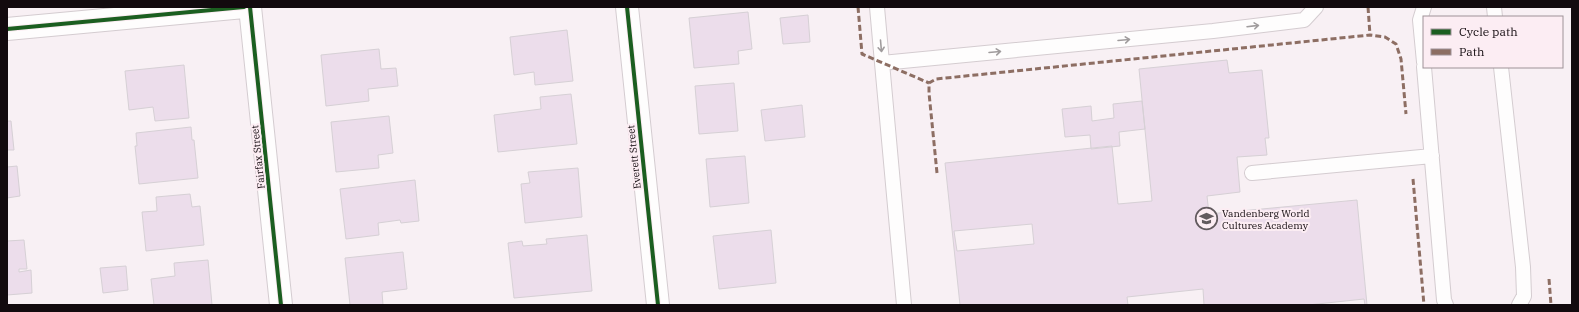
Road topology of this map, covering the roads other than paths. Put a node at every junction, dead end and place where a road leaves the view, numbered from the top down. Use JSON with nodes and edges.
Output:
{"nodes":[{"id":1,"x":244,"y":7,"type":"edge"},
{"id":2,"x":250,"y":7,"type":"edge"},
{"id":3,"x":627,"y":7,"type":"edge"},
{"id":4,"x":877,"y":7,"type":"edge"},
{"id":5,"x":1316,"y":7,"type":"edge"},
{"id":6,"x":1424,"y":7,"type":"edge"},
{"id":7,"x":7,"y":29,"type":"edge"},
{"id":8,"x":1423,"y":52,"type":"edge"},
{"id":9,"x":882,"y":63,"type":"junction"},
{"id":10,"x":1424,"y":68,"type":"edge"},
{"id":11,"x":1500,"y":68,"type":"edge"},
{"id":12,"x":1432,"y":156,"type":"junction"},
{"id":13,"x":1252,"y":173,"type":"dead end"},
{"id":14,"x":281,"y":305,"type":"edge"},
{"id":15,"x":658,"y":305,"type":"edge"},
{"id":16,"x":904,"y":305,"type":"edge"},
{"id":17,"x":1446,"y":305,"type":"edge"},
{"id":18,"x":1519,"y":305,"type":"edge"}],
"edges":[{"from":1,"to":7,"type":"street"},
{"from":2,"to":14,"type":"street","name":"Fairfax Street"},
{"from":3,"to":15,"type":"street","name":"Everett Street"},
{"from":4,"to":9,"type":"lane","one_way":true},
{"from":9,"to":5,"type":"lane","one_way":true},
{"from":6,"to":8,"type":"lane"},
{"from":9,"to":16,"type":"lane"},
{"from":10,"to":12,"type":"lane"},
{"from":11,"to":18,"type":"lane"},
{"from":12,"to":13,"type":"lane"},
{"from":12,"to":17,"type":"lane"}]}
